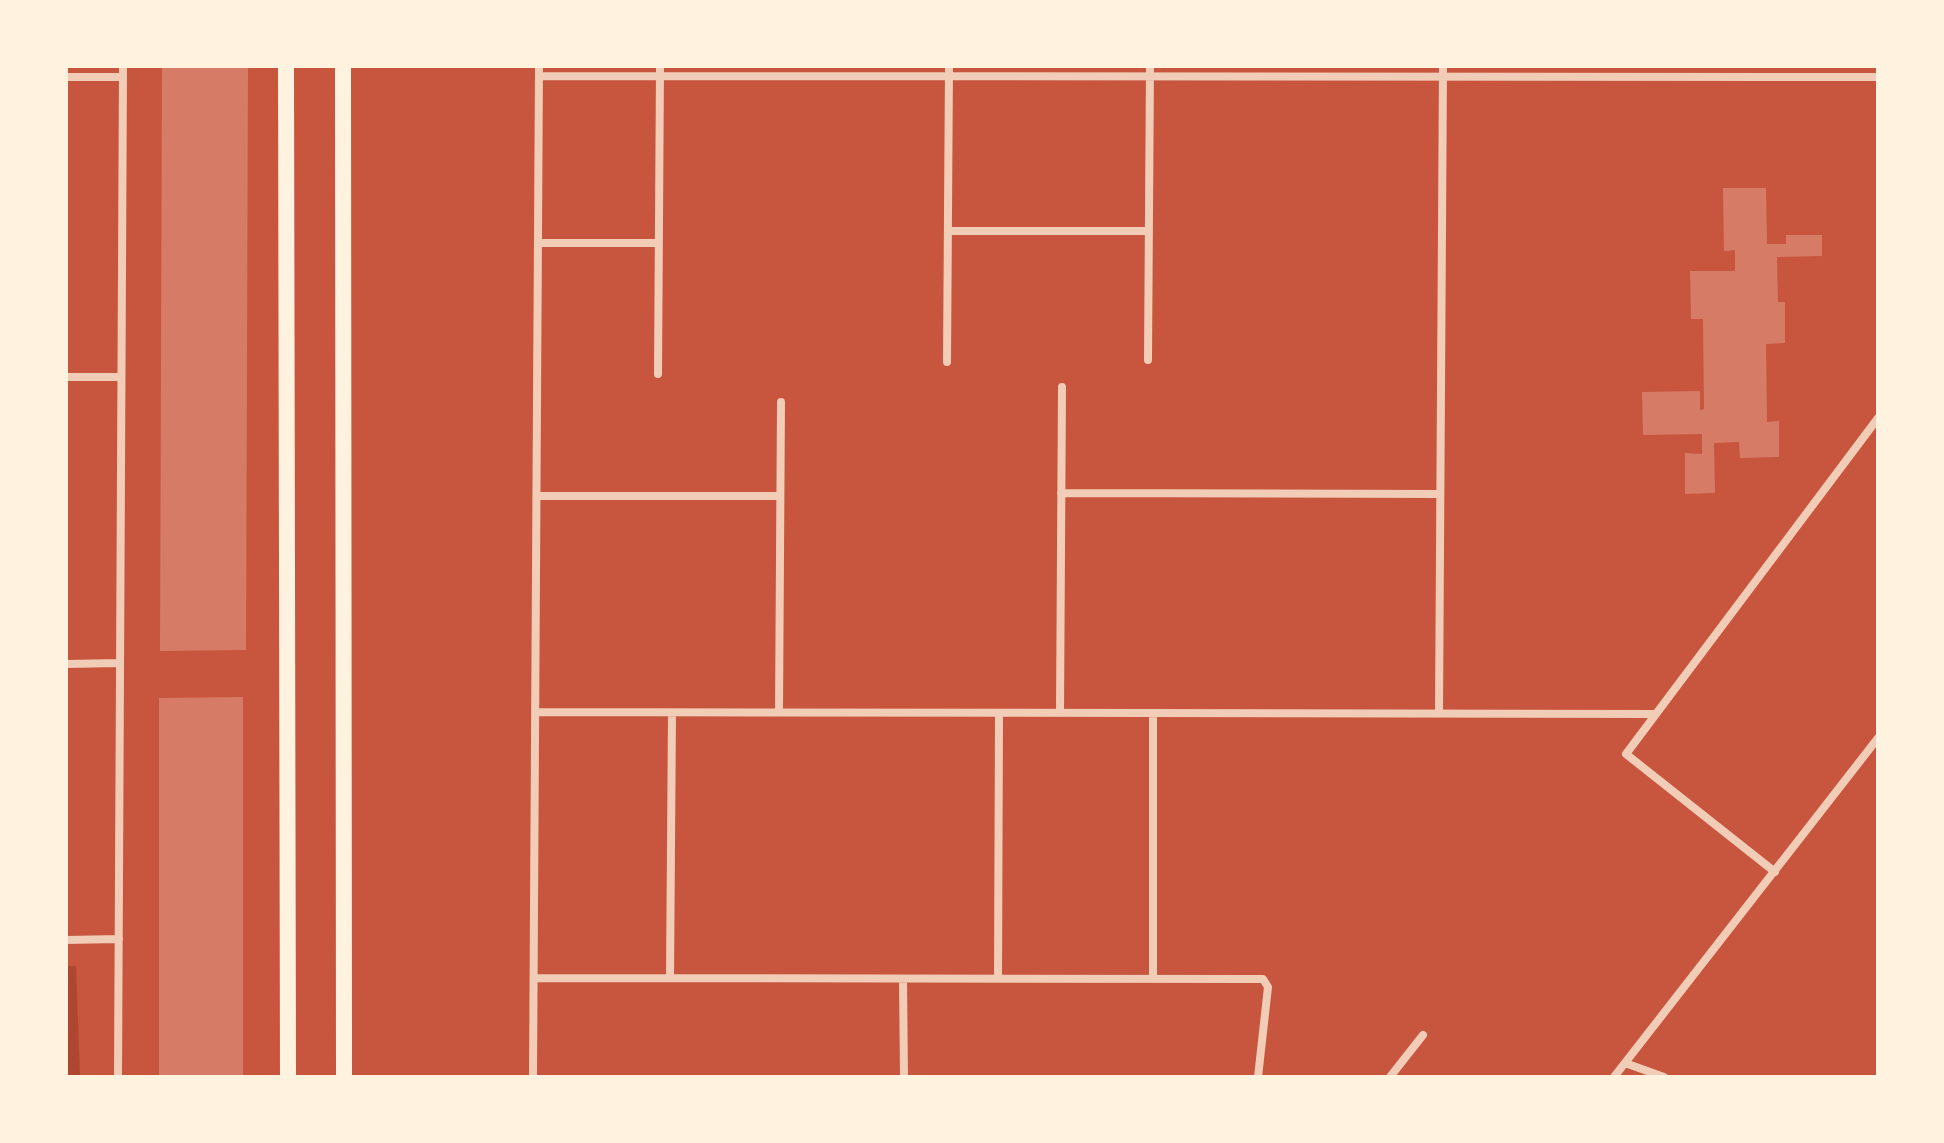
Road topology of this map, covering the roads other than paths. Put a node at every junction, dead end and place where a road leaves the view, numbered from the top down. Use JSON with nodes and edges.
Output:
{"nodes":[{"id":1,"x":123,"y":66,"type":"edge"},
{"id":2,"x":286,"y":66,"type":"edge"},
{"id":3,"x":343,"y":66,"type":"edge"},
{"id":4,"x":1150,"y":66,"type":"edge"},
{"id":5,"x":1443,"y":66,"type":"edge"},
{"id":6,"x":1559,"y":66,"type":"edge"},
{"id":7,"x":1821,"y":66,"type":"edge"},
{"id":8,"x":539,"y":71,"type":"edge"},
{"id":9,"x":660,"y":71,"type":"edge"},
{"id":10,"x":948,"y":71,"type":"edge"},
{"id":11,"x":1150,"y":76,"type":"junction"},
{"id":12,"x":66,"y":77,"type":"edge"},
{"id":13,"x":123,"y":77,"type":"junction"},
{"id":14,"x":1443,"y":77,"type":"junction"},
{"id":15,"x":1559,"y":77,"type":"junction"},
{"id":16,"x":1821,"y":77,"type":"junction"},
{"id":17,"x":1878,"y":77,"type":"edge"},
{"id":18,"x":948,"y":231,"type":"junction"},
{"id":19,"x":1149,"y":231,"type":"junction"},
{"id":20,"x":538,"y":243,"type":"junction"},
{"id":21,"x":658,"y":243,"type":"junction"},
{"id":22,"x":1148,"y":360,"type":"dead end"},
{"id":23,"x":947,"y":362,"type":"dead end"},
{"id":24,"x":658,"y":374,"type":"dead end"},
{"id":25,"x":66,"y":377,"type":"edge"},
{"id":26,"x":121,"y":377,"type":"junction"},
{"id":27,"x":1062,"y":387,"type":"dead end"},
{"id":28,"x":781,"y":402,"type":"dead end"},
{"id":29,"x":1878,"y":418,"type":"edge"},
{"id":30,"x":1061,"y":493,"type":"junction"},
{"id":31,"x":1440,"y":494,"type":"junction"},
{"id":32,"x":537,"y":496,"type":"junction"},
{"id":33,"x":780,"y":496,"type":"junction"},
{"id":34,"x":120,"y":663,"type":"junction"},
{"id":35,"x":66,"y":664,"type":"edge"},
{"id":36,"x":536,"y":712,"type":"junction"},
{"id":37,"x":779,"y":712,"type":"junction"},
{"id":38,"x":672,"y":713,"type":"junction"},
{"id":39,"x":999,"y":713,"type":"junction"},
{"id":40,"x":1060,"y":713,"type":"junction"},
{"id":41,"x":1153,"y":713,"type":"junction"},
{"id":42,"x":1439,"y":713,"type":"junction"},
{"id":43,"x":1656,"y":714,"type":"junction"},
{"id":44,"x":1878,"y":738,"type":"edge"},
{"id":45,"x":1775,"y":872,"type":"junction"},
{"id":46,"x":119,"y":939,"type":"junction"},
{"id":47,"x":66,"y":940,"type":"edge"},
{"id":48,"x":534,"y":978,"type":"junction"},
{"id":49,"x":670,"y":978,"type":"junction"},
{"id":50,"x":998,"y":978,"type":"junction"},
{"id":51,"x":903,"y":979,"type":"junction"},
{"id":52,"x":1153,"y":979,"type":"junction"},
{"id":53,"x":1423,"y":1035,"type":"dead end"},
{"id":54,"x":1625,"y":1063,"type":"junction"},
{"id":55,"x":118,"y":1077,"type":"edge"},
{"id":56,"x":288,"y":1077,"type":"edge"},
{"id":57,"x":344,"y":1077,"type":"edge"},
{"id":58,"x":533,"y":1077,"type":"edge"},
{"id":59,"x":904,"y":1077,"type":"edge"},
{"id":60,"x":1258,"y":1077,"type":"edge"},
{"id":61,"x":1390,"y":1077,"type":"edge"},
{"id":62,"x":1614,"y":1077,"type":"edge"},
{"id":63,"x":1664,"y":1077,"type":"edge"}],
"edges":[{"from":1,"to":13,"type":"street"},
{"from":2,"to":56,"type":"main road"},
{"from":3,"to":57,"type":"main road"},
{"from":4,"to":11,"type":"street"},
{"from":5,"to":14,"type":"street"},
{"from":6,"to":15,"type":"street"},
{"from":7,"to":16,"type":"street"},
{"from":8,"to":9,"type":"street"},
{"from":8,"to":20,"type":"street"},
{"from":9,"to":10,"type":"street"},
{"from":9,"to":21,"type":"street"},
{"from":10,"to":11,"type":"street"},
{"from":10,"to":18,"type":"street"},
{"from":11,"to":14,"type":"street"},
{"from":11,"to":19,"type":"street"},
{"from":12,"to":13,"type":"street"},
{"from":13,"to":26,"type":"street"},
{"from":14,"to":15,"type":"street"},
{"from":14,"to":31,"type":"street"},
{"from":15,"to":16,"type":"street"},
{"from":16,"to":17,"type":"street"},
{"from":18,"to":19,"type":"street"},
{"from":18,"to":23,"type":"street"},
{"from":19,"to":22,"type":"street"},
{"from":20,"to":21,"type":"street"},
{"from":20,"to":32,"type":"street"},
{"from":21,"to":24,"type":"street"},
{"from":25,"to":26,"type":"street"},
{"from":26,"to":34,"type":"street"},
{"from":27,"to":30,"type":"street"},
{"from":28,"to":33,"type":"street"},
{"from":29,"to":43,"type":"street"},
{"from":30,"to":31,"type":"street"},
{"from":30,"to":40,"type":"street"},
{"from":31,"to":42,"type":"street"},
{"from":32,"to":33,"type":"street"},
{"from":32,"to":36,"type":"street"},
{"from":33,"to":37,"type":"street"},
{"from":34,"to":35,"type":"street"},
{"from":34,"to":46,"type":"street"},
{"from":36,"to":38,"type":"street"},
{"from":36,"to":48,"type":"street"},
{"from":37,"to":38,"type":"street"},
{"from":37,"to":39,"type":"street"},
{"from":38,"to":49,"type":"street"},
{"from":39,"to":40,"type":"street"},
{"from":39,"to":50,"type":"street"},
{"from":40,"to":41,"type":"street"},
{"from":41,"to":42,"type":"street"},
{"from":41,"to":52,"type":"street"},
{"from":42,"to":43,"type":"street"},
{"from":43,"to":45,"type":"street"},
{"from":44,"to":45,"type":"street"},
{"from":45,"to":54,"type":"street"},
{"from":46,"to":47,"type":"street"},
{"from":46,"to":55,"type":"street"},
{"from":48,"to":49,"type":"street"},
{"from":48,"to":58,"type":"street"},
{"from":49,"to":51,"type":"street"},
{"from":50,"to":51,"type":"street"},
{"from":50,"to":52,"type":"street"},
{"from":51,"to":59,"type":"street"},
{"from":52,"to":60,"type":"street"},
{"from":53,"to":61,"type":"street"},
{"from":54,"to":62,"type":"street"},
{"from":54,"to":63,"type":"street"}]}
